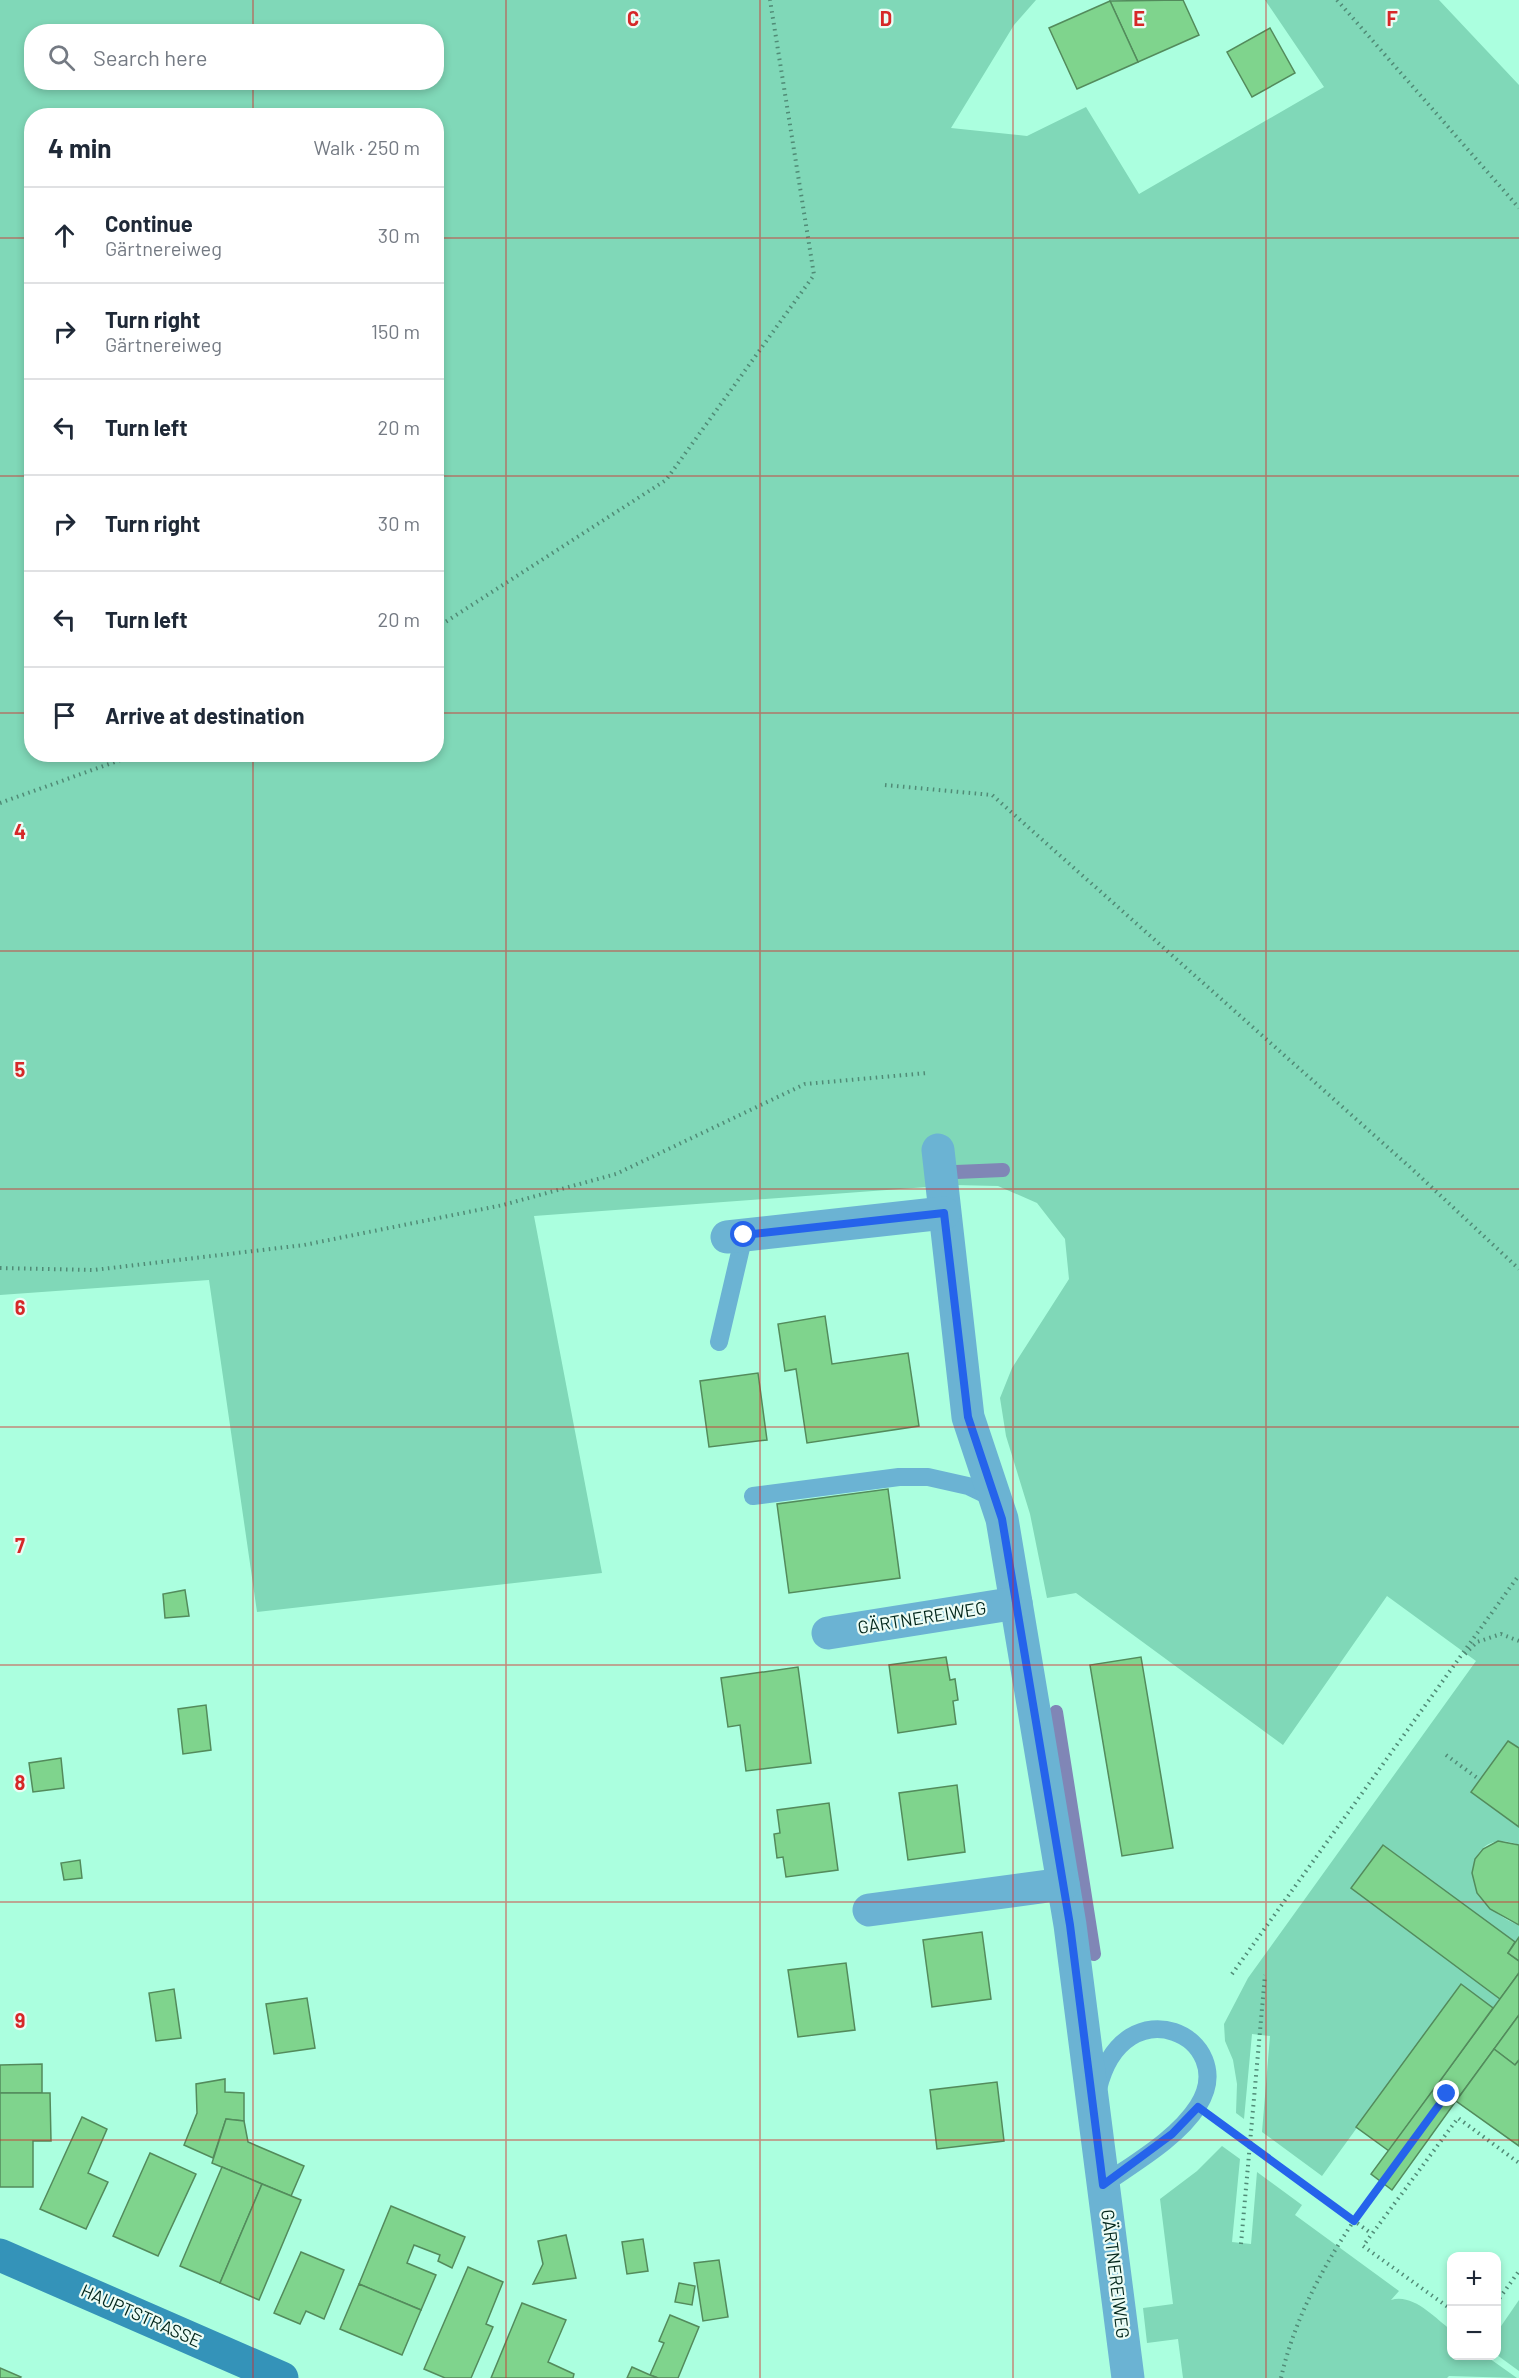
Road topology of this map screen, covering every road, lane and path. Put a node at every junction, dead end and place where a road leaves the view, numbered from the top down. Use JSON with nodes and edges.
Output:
{"nodes":[{"id":1,"x":770,"y":0,"type":"edge"},
{"id":2,"x":1337,"y":0,"type":"edge"},
{"id":3,"x":1519,"y":208,"type":"edge"},
{"id":4,"x":444,"y":623,"type":"edge"},
{"id":5,"x":115,"y":762,"type":"edge"},
{"id":6,"x":885,"y":785,"type":"dead end"},
{"id":7,"x":0,"y":803,"type":"edge"},
{"id":8,"x":927,"y":1073,"type":"dead end"},
{"id":9,"x":938,"y":1150,"type":"dead end"},
{"id":10,"x":944,"y":1213,"type":"junction"},
{"id":11,"x":736,"y":1236,"type":"joint"},
{"id":12,"x":0,"y":1268,"type":"edge"},
{"id":13,"x":1519,"y":1269,"type":"edge"},
{"id":14,"x":718,"y":1342,"type":"dead end"},
{"id":15,"x":753,"y":1496,"type":"dead end"},
{"id":16,"x":996,"y":1499,"type":"junction"},
{"id":17,"x":1519,"y":1575,"type":"edge"},
{"id":18,"x":1016,"y":1603,"type":"junction"},
{"id":19,"x":828,"y":1633,"type":"dead end"},
{"id":20,"x":1519,"y":1641,"type":"edge"},
{"id":21,"x":1456,"y":1663,"type":"junction"},
{"id":22,"x":1446,"y":1755,"type":"dead end"},
{"id":23,"x":1480,"y":1780,"type":"dead end"},
{"id":24,"x":1063,"y":1884,"type":"junction"},
{"id":25,"x":869,"y":1910,"type":"dead end"},
{"id":26,"x":1232,"y":1974,"type":"dead end"},
{"id":27,"x":1265,"y":1975,"type":"dead end"},
{"id":28,"x":1447,"y":2094,"type":"dead end"},
{"id":29,"x":1094,"y":2108,"type":"junction"},
{"id":30,"x":1204,"y":2111,"type":"junction"},
{"id":31,"x":1250,"y":2145,"type":"junction"},
{"id":32,"x":1519,"y":2163,"type":"edge"},
{"id":33,"x":1103,"y":2185,"type":"junction"},
{"id":34,"x":1354,"y":2221,"type":"junction"},
{"id":35,"x":1372,"y":2234,"type":"junction"},
{"id":36,"x":1241,"y":2244,"type":"dead end"},
{"id":37,"x":0,"y":2255,"type":"edge"},
{"id":38,"x":1519,"y":2271,"type":"edge"},
{"id":39,"x":1501,"y":2296,"type":"edge"},
{"id":40,"x":1447,"y":2306,"type":"edge"},
{"id":41,"x":282,"y":2378,"type":"edge"},
{"id":42,"x":1128,"y":2378,"type":"edge"},
{"id":43,"x":1281,"y":2378,"type":"edge"}],
"edges":[{"from":1,"to":4,"type":"path"},
{"from":2,"to":3,"type":"path"},
{"from":5,"to":7,"type":"path"},
{"from":6,"to":13,"type":"path"},
{"from":8,"to":12,"type":"path"},
{"from":9,"to":10,"type":"street","name":"GÄRTNEREIWEG"},
{"from":10,"to":11,"type":"street"},
{"from":10,"to":16,"type":"street","name":"GÄRTNEREIWEG"},
{"from":11,"to":14,"type":"lane"},
{"from":15,"to":16,"type":"lane"},
{"from":16,"to":18,"type":"street","name":"GÄRTNEREIWEG"},
{"from":17,"to":21,"type":"path"},
{"from":18,"to":19,"type":"street","name":"GÄRTNEREIWEG"},
{"from":18,"to":24,"type":"street","name":"GÄRTNEREIWEG"},
{"from":20,"to":21,"type":"path"},
{"from":21,"to":26,"type":"path"},
{"from":22,"to":23,"type":"path"},
{"from":24,"to":25,"type":"street"},
{"from":24,"to":29,"type":"street","name":"GÄRTNEREIWEG"},
{"from":27,"to":31,"type":"path"},
{"from":28,"to":34,"type":"path"},
{"from":29,"to":30,"type":"lane"},
{"from":29,"to":33,"type":"street","name":"GÄRTNEREIWEG"},
{"from":30,"to":31,"type":"path"},
{"from":30,"to":33,"type":"lane"},
{"from":31,"to":34,"type":"path"},
{"from":31,"to":36,"type":"path"},
{"from":32,"to":35,"type":"path"},
{"from":33,"to":42,"type":"street","name":"GÄRTNEREIWEG"},
{"from":34,"to":35,"type":"path"},
{"from":34,"to":43,"type":"path"},
{"from":35,"to":40,"type":"path"},
{"from":37,"to":41,"type":"main road","name":"HAUPTSTRASSE"},
{"from":38,"to":39,"type":"path"}]}
